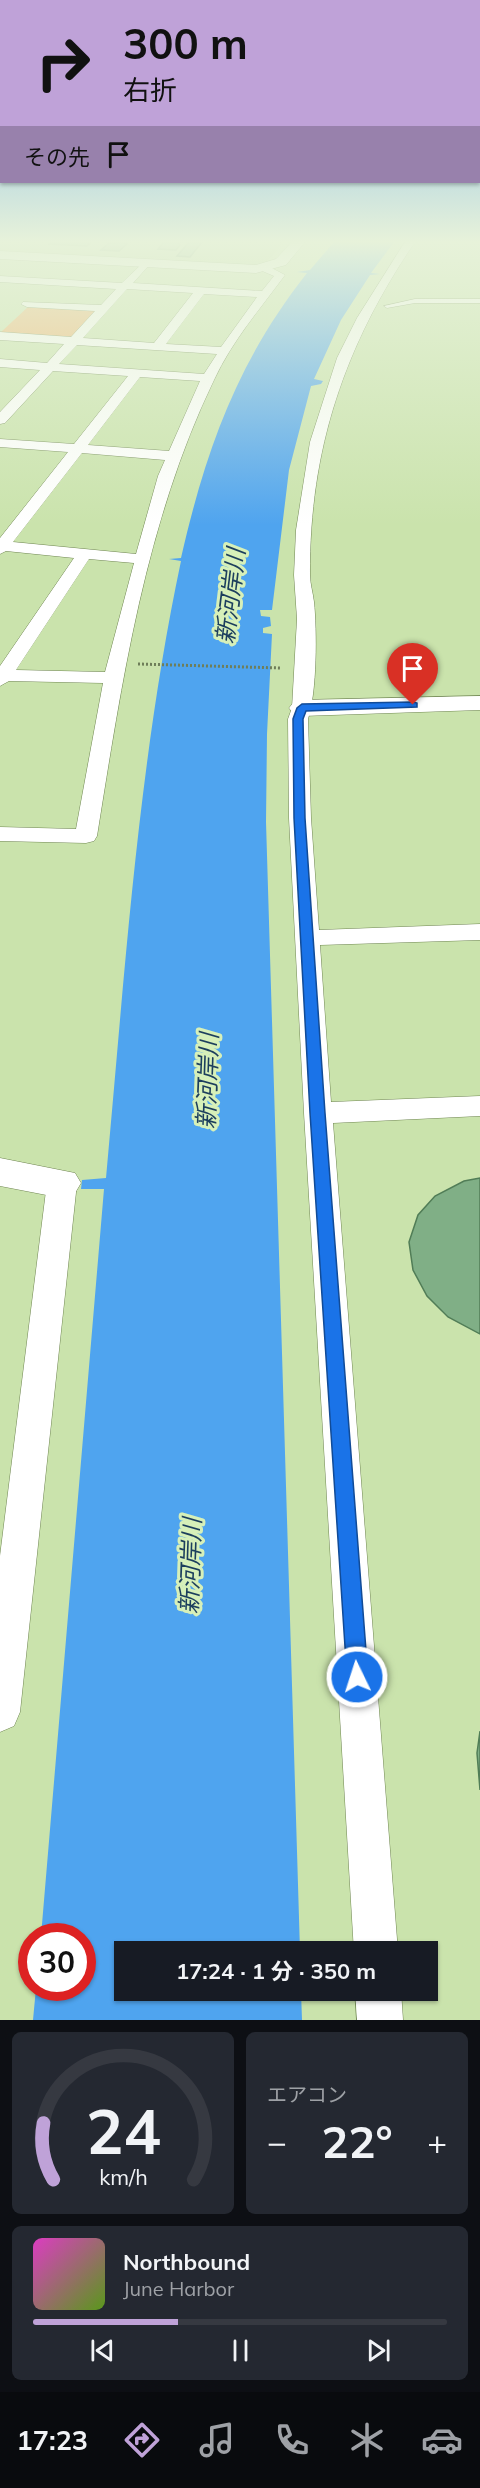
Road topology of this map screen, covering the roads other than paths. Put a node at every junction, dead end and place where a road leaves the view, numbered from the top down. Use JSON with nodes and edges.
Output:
{"nodes":[{"id":1,"x":4,"y":336,"type":"edge"},
{"id":2,"x":77,"y":336,"type":"edge"},
{"id":3,"x":165,"y":336,"type":"edge"},
{"id":4,"x":235,"y":336,"type":"edge"},
{"id":5,"x":353,"y":336,"type":"edge"},
{"id":6,"x":73,"y":341,"type":"junction"},
{"id":7,"x":157,"y":347,"type":"junction"},
{"id":8,"x":224,"y":351,"type":"junction"},
{"id":9,"x":0,"y":363,"type":"edge"},
{"id":10,"x":51,"y":367,"type":"junction"},
{"id":11,"x":137,"y":373,"type":"junction"},
{"id":12,"x":208,"y":378,"type":"junction"},
{"id":13,"x":0,"y":420,"type":"edge"},
{"id":14,"x":0,"y":443,"type":"edge"},
{"id":15,"x":78,"y":449,"type":"junction"},
{"id":16,"x":173,"y":456,"type":"junction"},
{"id":17,"x":1,"y":547,"type":"edge"},
{"id":18,"x":85,"y":553,"type":"junction"},
{"id":19,"x":143,"y":559,"type":"junction"},
{"id":20,"x":1,"y":677,"type":"edge"},
{"id":21,"x":114,"y":678,"type":"junction"},
{"id":22,"x":480,"y":703,"type":"edge"},
{"id":23,"x":302,"y":708,"type":"junction"},
{"id":24,"x":0,"y":834,"type":"edge"},
{"id":25,"x":480,"y":932,"type":"edge"},
{"id":26,"x":308,"y":938,"type":"junction"},
{"id":27,"x":480,"y":1106,"type":"edge"},
{"id":28,"x":318,"y":1113,"type":"junction"},
{"id":29,"x":0,"y":1172,"type":"edge"},
{"id":30,"x":62,"y":1183,"type":"joint"},
{"id":31,"x":0,"y":1712,"type":"edge"},
{"id":32,"x":374,"y":1941,"type":"edge"},
{"id":33,"x":379,"y":2001,"type":"edge"},
{"id":34,"x":380,"y":2020,"type":"edge"}],
"edges":[{"from":1,"to":6,"type":"street"},
{"from":2,"to":6,"type":"street"},
{"from":3,"to":7,"type":"street"},
{"from":4,"to":8,"type":"street"},
{"from":5,"to":23,"type":"street"},
{"from":6,"to":7,"type":"street"},
{"from":6,"to":10,"type":"street"},
{"from":7,"to":8,"type":"street"},
{"from":8,"to":12,"type":"street"},
{"from":9,"to":10,"type":"street"},
{"from":10,"to":11,"type":"street"},
{"from":10,"to":13,"type":"street"},
{"from":11,"to":12,"type":"street"},
{"from":11,"to":15,"type":"street"},
{"from":12,"to":16,"type":"street"},
{"from":14,"to":15,"type":"street"},
{"from":15,"to":16,"type":"street"},
{"from":15,"to":17,"type":"street"},
{"from":16,"to":19,"type":"street"},
{"from":17,"to":18,"type":"street"},
{"from":18,"to":19,"type":"street"},
{"from":18,"to":20,"type":"street"},
{"from":19,"to":21,"type":"street"},
{"from":20,"to":21,"type":"street"},
{"from":21,"to":24,"type":"street"},
{"from":22,"to":23,"type":"street"},
{"from":23,"to":26,"type":"street"},
{"from":25,"to":26,"type":"street"},
{"from":26,"to":28,"type":"street"},
{"from":27,"to":28,"type":"street"},
{"from":28,"to":32,"type":"street"},
{"from":29,"to":30,"type":"street"},
{"from":30,"to":31,"type":"street"},
{"from":33,"to":34,"type":"street"}]}
